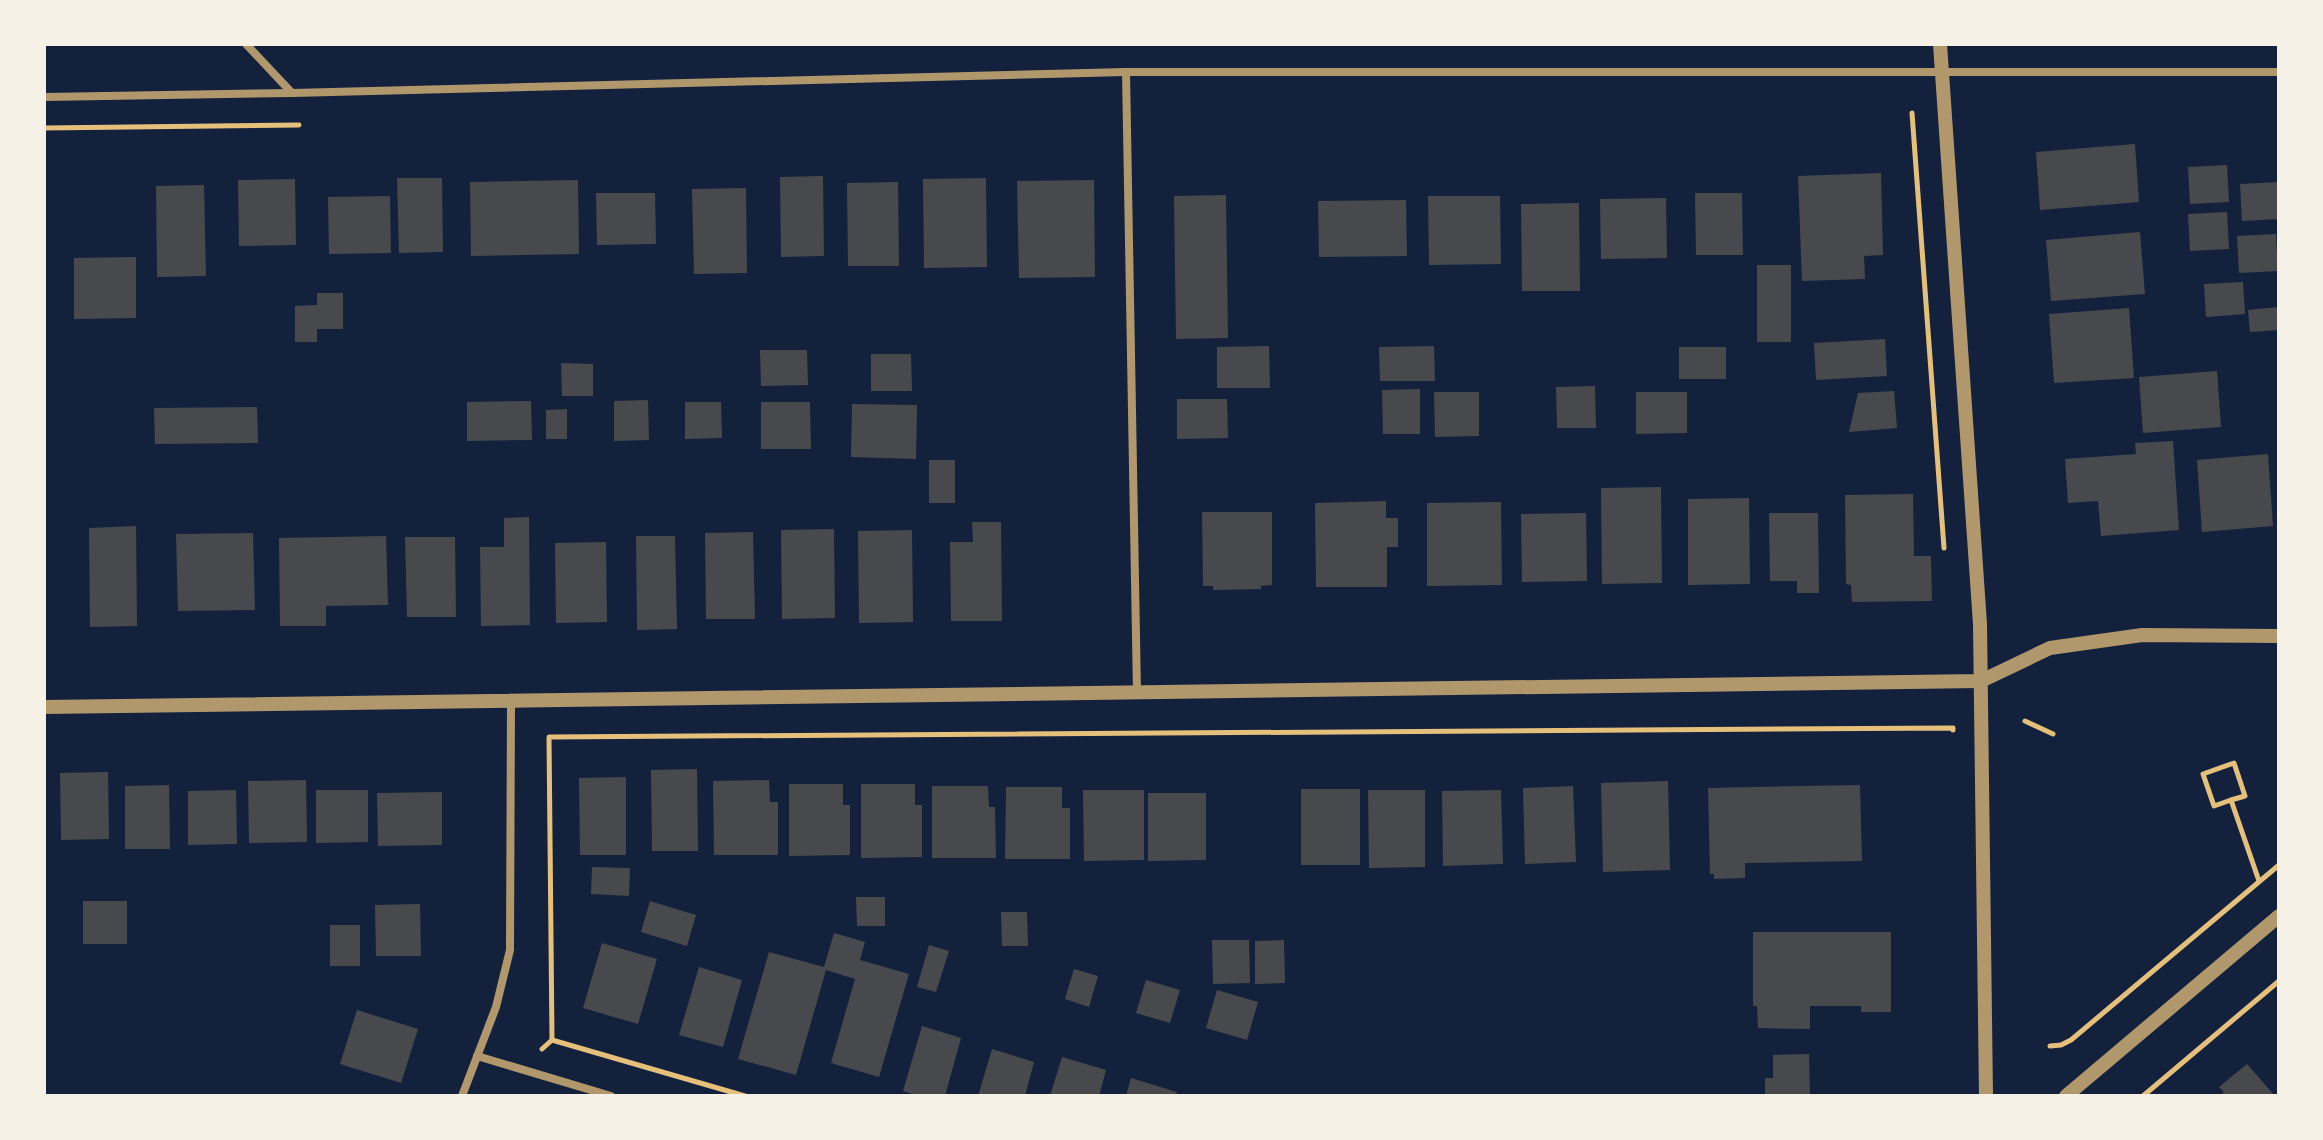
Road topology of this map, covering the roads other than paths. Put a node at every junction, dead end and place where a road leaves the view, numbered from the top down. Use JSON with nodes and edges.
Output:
{"nodes":[{"id":1,"x":246,"y":44,"type":"edge"},
{"id":2,"x":1940,"y":44,"type":"edge"},
{"id":3,"x":1126,"y":72,"type":"junction"},
{"id":4,"x":2279,"y":72,"type":"edge"},
{"id":5,"x":1943,"y":73,"type":"junction"},
{"id":6,"x":292,"y":93,"type":"junction"},
{"id":7,"x":44,"y":97,"type":"edge"},
{"id":8,"x":2279,"y":636,"type":"edge"},
{"id":9,"x":1981,"y":681,"type":"junction"},
{"id":10,"x":1137,"y":694,"type":"junction"},
{"id":11,"x":511,"y":700,"type":"junction"},
{"id":12,"x":44,"y":707,"type":"edge"},
{"id":13,"x":2279,"y":916,"type":"edge"},
{"id":14,"x":477,"y":1056,"type":"junction"},
{"id":15,"x":462,"y":1096,"type":"edge"},
{"id":16,"x":611,"y":1096,"type":"edge"},
{"id":17,"x":1986,"y":1096,"type":"edge"},
{"id":18,"x":2066,"y":1096,"type":"edge"}],
"edges":[{"from":1,"to":6,"type":"street"},
{"from":2,"to":5,"type":"street"},
{"from":3,"to":5,"type":"street"},
{"from":3,"to":6,"type":"street"},
{"from":3,"to":10,"type":"street"},
{"from":4,"to":5,"type":"street"},
{"from":5,"to":9,"type":"street"},
{"from":6,"to":7,"type":"street"},
{"from":8,"to":9,"type":"street"},
{"from":9,"to":10,"type":"street"},
{"from":9,"to":17,"type":"street"},
{"from":10,"to":11,"type":"street"},
{"from":11,"to":12,"type":"street"},
{"from":11,"to":14,"type":"street"},
{"from":13,"to":18,"type":"street"},
{"from":14,"to":15,"type":"street"},
{"from":14,"to":16,"type":"street"}]}
